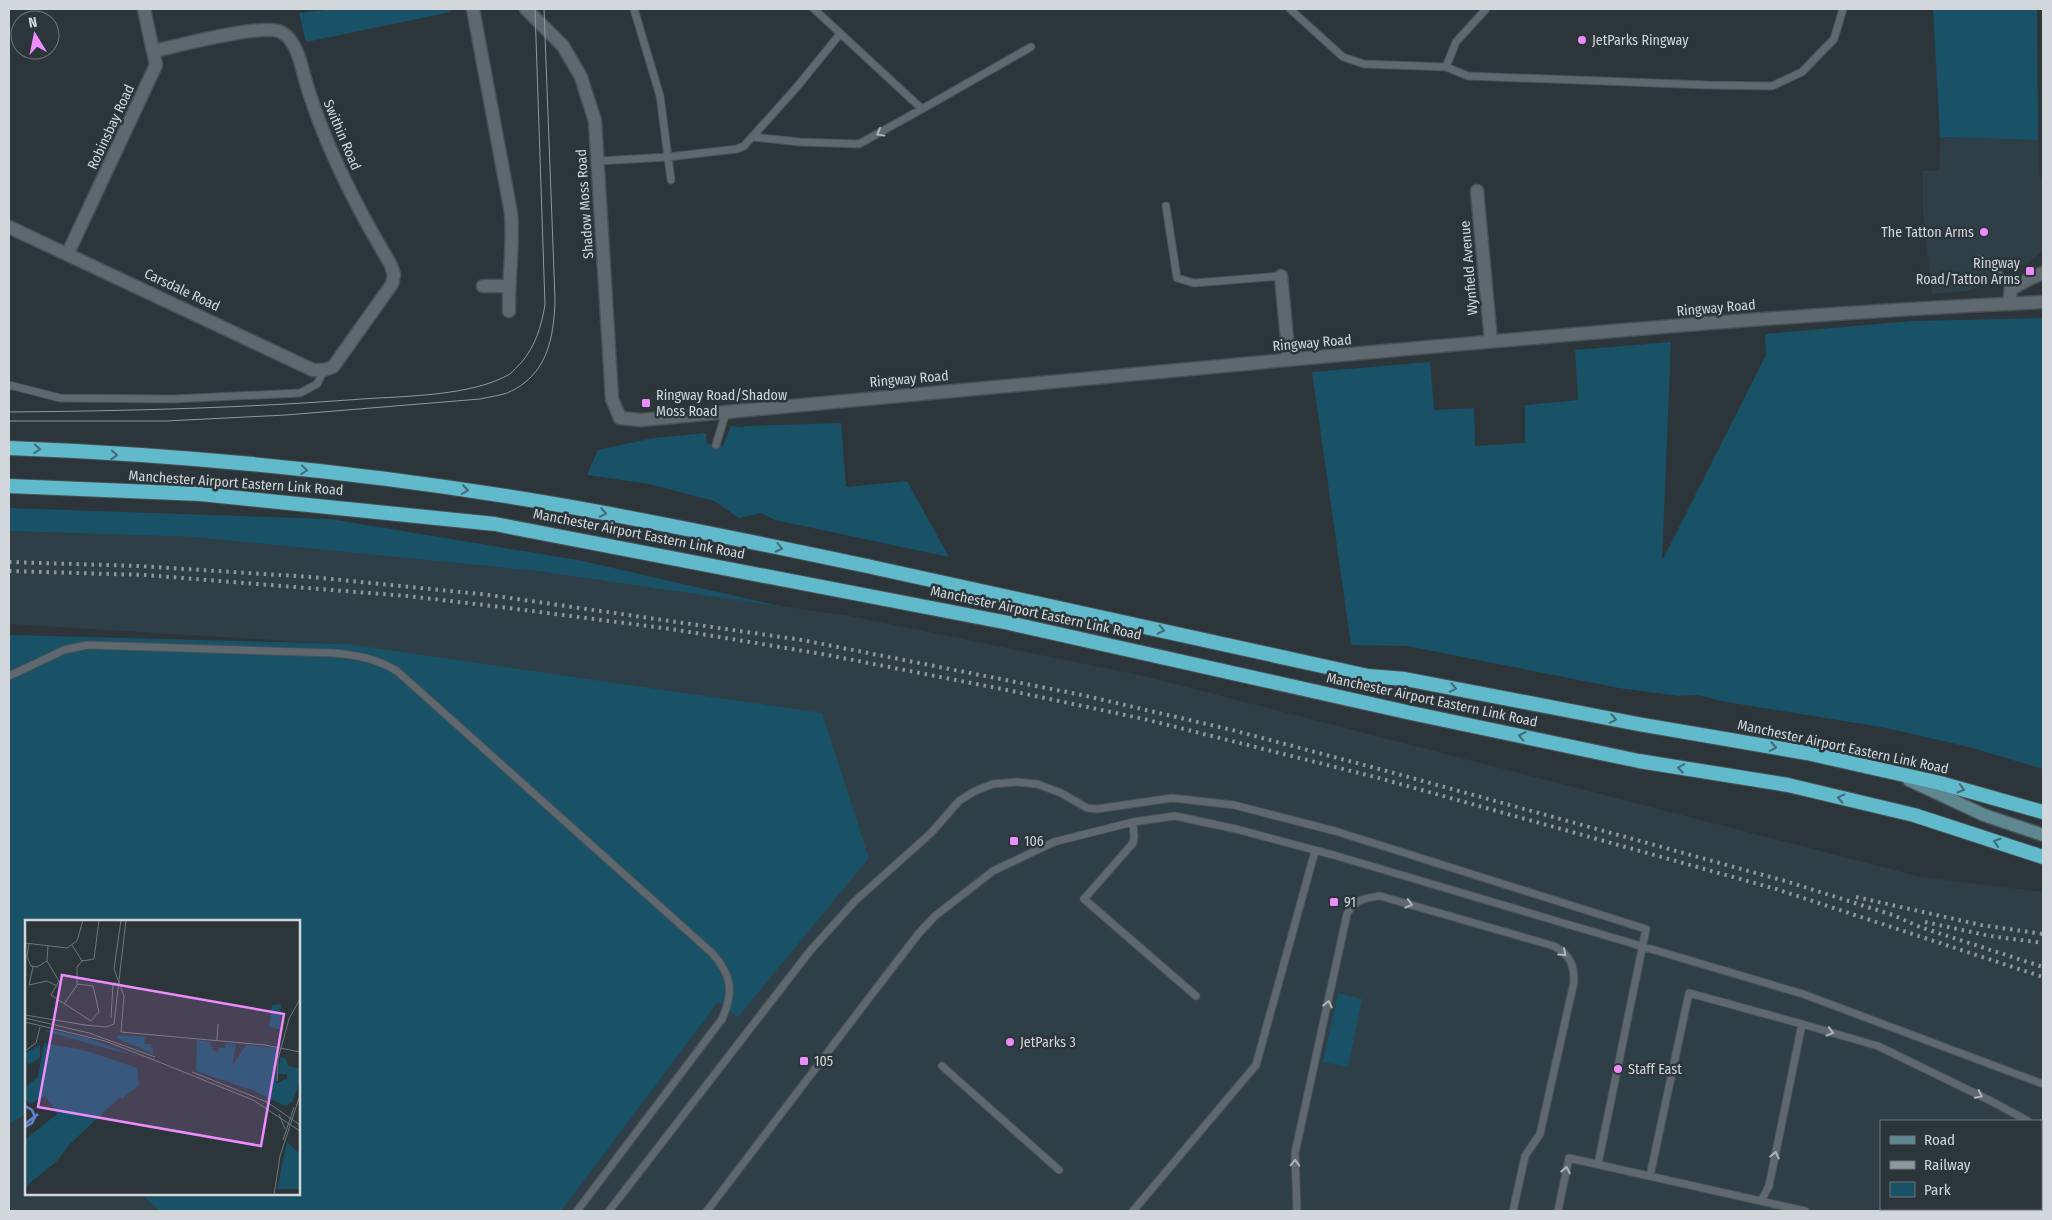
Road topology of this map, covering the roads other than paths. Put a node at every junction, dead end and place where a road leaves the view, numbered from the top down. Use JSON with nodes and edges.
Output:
{"nodes":[{"id":1,"x":144,"y":9,"type":"edge"},
{"id":2,"x":473,"y":9,"type":"edge"},
{"id":3,"x":526,"y":9,"type":"edge"},
{"id":4,"x":634,"y":9,"type":"edge"},
{"id":5,"x":814,"y":9,"type":"edge"},
{"id":6,"x":1290,"y":9,"type":"edge"},
{"id":7,"x":1486,"y":9,"type":"edge"},
{"id":8,"x":1844,"y":9,"type":"edge"},
{"id":9,"x":840,"y":34,"type":"junction"},
{"id":10,"x":1031,"y":47,"type":"dead end"},
{"id":11,"x":154,"y":51,"type":"junction"},
{"id":12,"x":1446,"y":67,"type":"junction"},
{"id":13,"x":922,"y":109,"type":"junction"},
{"id":14,"x":752,"y":137,"type":"junction"},
{"id":15,"x":668,"y":157,"type":"junction"},
{"id":16,"x":597,"y":161,"type":"junction"},
{"id":17,"x":671,"y":180,"type":"dead end"},
{"id":18,"x":1477,"y":191,"type":"dead end"},
{"id":19,"x":1166,"y":206,"type":"dead end"},
{"id":20,"x":9,"y":227,"type":"edge"},
{"id":21,"x":68,"y":253,"type":"junction"},
{"id":22,"x":1981,"y":259,"type":"dead end"},
{"id":23,"x":2043,"y":273,"type":"edge"},
{"id":24,"x":1281,"y":276,"type":"joint"},
{"id":25,"x":483,"y":286,"type":"dead end"},
{"id":26,"x":509,"y":286,"type":"junction"},
{"id":27,"x":2011,"y":289,"type":"junction"},
{"id":28,"x":2043,"y":302,"type":"edge"},
{"id":29,"x":2009,"y":304,"type":"junction"},
{"id":30,"x":509,"y":311,"type":"dead end"},
{"id":31,"x":1491,"y":341,"type":"junction"},
{"id":32,"x":1289,"y":360,"type":"junction"},
{"id":33,"x":324,"y":370,"type":"junction"},
{"id":34,"x":9,"y":385,"type":"edge"},
{"id":35,"x":726,"y":412,"type":"junction"},
{"id":36,"x":620,"y":418,"type":"joint"},
{"id":37,"x":716,"y":445,"type":"dead end"},
{"id":38,"x":9,"y":448,"type":"edge"},
{"id":39,"x":9,"y":486,"type":"edge"},
{"id":40,"x":9,"y":676,"type":"edge"},
{"id":41,"x":1895,"y":774,"type":"junction"},
{"id":42,"x":2043,"y":812,"type":"edge"},
{"id":43,"x":1133,"y":822,"type":"junction"},
{"id":44,"x":2043,"y":835,"type":"edge"},
{"id":45,"x":1315,"y":851,"type":"junction"},
{"id":46,"x":2043,"y":857,"type":"edge"},
{"id":47,"x":1642,"y":948,"type":"junction"},
{"id":48,"x":1196,"y":996,"type":"dead end"},
{"id":49,"x":1802,"y":1024,"type":"junction"},
{"id":50,"x":942,"y":1066,"type":"dead end"},
{"id":51,"x":2043,"y":1084,"type":"edge"},
{"id":52,"x":2026,"y":1120,"type":"edge"},
{"id":53,"x":1598,"y":1164,"type":"junction"},
{"id":54,"x":1059,"y":1170,"type":"dead end"},
{"id":55,"x":1650,"y":1176,"type":"junction"},
{"id":56,"x":1762,"y":1201,"type":"junction"},
{"id":57,"x":577,"y":1211,"type":"edge"},
{"id":58,"x":609,"y":1211,"type":"edge"},
{"id":59,"x":707,"y":1211,"type":"edge"},
{"id":60,"x":1132,"y":1211,"type":"edge"},
{"id":61,"x":1297,"y":1211,"type":"edge"},
{"id":62,"x":1513,"y":1211,"type":"edge"},
{"id":63,"x":1558,"y":1211,"type":"edge"},
{"id":64,"x":1804,"y":1211,"type":"edge"}],
"edges":[{"from":1,"to":11,"type":"street","name":"Robinsbay Road"},
{"from":2,"to":26,"type":"street"},
{"from":3,"to":16,"type":"street","name":"Shadow Moss Road"},
{"from":4,"to":15,"type":"lane"},
{"from":5,"to":9,"type":"lane"},
{"from":6,"to":12,"type":"lane"},
{"from":7,"to":12,"type":"lane"},
{"from":8,"to":12,"type":"lane"},
{"from":9,"to":13,"type":"lane"},
{"from":9,"to":14,"type":"lane"},
{"from":10,"to":13,"type":"lane"},
{"from":11,"to":21,"type":"street","name":"Robinsbay Road"},
{"from":11,"to":33,"type":"street","name":"Swithin Road"},
{"from":13,"to":14,"type":"lane","one_way":true},
{"from":14,"to":15,"type":"lane"},
{"from":15,"to":16,"type":"lane"},
{"from":15,"to":17,"type":"lane"},
{"from":16,"to":36,"type":"street","name":"Shadow Moss Road"},
{"from":18,"to":31,"type":"street","name":"Wynfield Avenue"},
{"from":19,"to":24,"type":"lane"},
{"from":20,"to":21,"type":"street","name":"Carsdale Road"},
{"from":21,"to":33,"type":"street","name":"Carsdale Road"},
{"from":22,"to":27,"type":"lane"},
{"from":23,"to":27,"type":"street"},
{"from":24,"to":32,"type":"street"},
{"from":25,"to":26,"type":"street"},
{"from":26,"to":30,"type":"street"},
{"from":27,"to":29,"type":"street"},
{"from":28,"to":29,"type":"street","name":"Ringway Road"},
{"from":29,"to":31,"type":"street","name":"Ringway Road"},
{"from":31,"to":32,"type":"street","name":"Ringway Road"},
{"from":32,"to":35,"type":"street","name":"Ringway Road"},
{"from":33,"to":34,"type":"lane"},
{"from":35,"to":36,"type":"street","name":"Ringway Road"},
{"from":35,"to":37,"type":"lane"},
{"from":38,"to":41,"type":"highway","name":"Manchester Airport Eastern Link Road","one_way":true},
{"from":46,"to":39,"type":"highway","name":"Manchester Airport Eastern Link Road","one_way":true},
{"from":40,"to":57,"type":"lane"},
{"from":41,"to":42,"type":"highway","name":"Manchester Airport Eastern Link Road","one_way":true},
{"from":41,"to":44,"type":"main road"},
{"from":43,"to":45,"type":"lane"},
{"from":43,"to":48,"type":"lane"},
{"from":43,"to":59,"type":"lane"},
{"from":45,"to":47,"type":"lane"},
{"from":45,"to":60,"type":"lane"},
{"from":47,"to":51,"type":"lane"},
{"from":47,"to":53,"type":"lane"},
{"from":47,"to":58,"type":"lane"},
{"from":49,"to":52,"type":"lane","one_way":true},
{"from":49,"to":55,"type":"lane"},
{"from":56,"to":49,"type":"lane","one_way":true},
{"from":50,"to":54,"type":"lane"},
{"from":53,"to":55,"type":"lane"},
{"from":63,"to":53,"type":"lane","one_way":true},
{"from":55,"to":56,"type":"lane"},
{"from":56,"to":64,"type":"lane"},
{"from":61,"to":62,"type":"lane","one_way":true}]}
